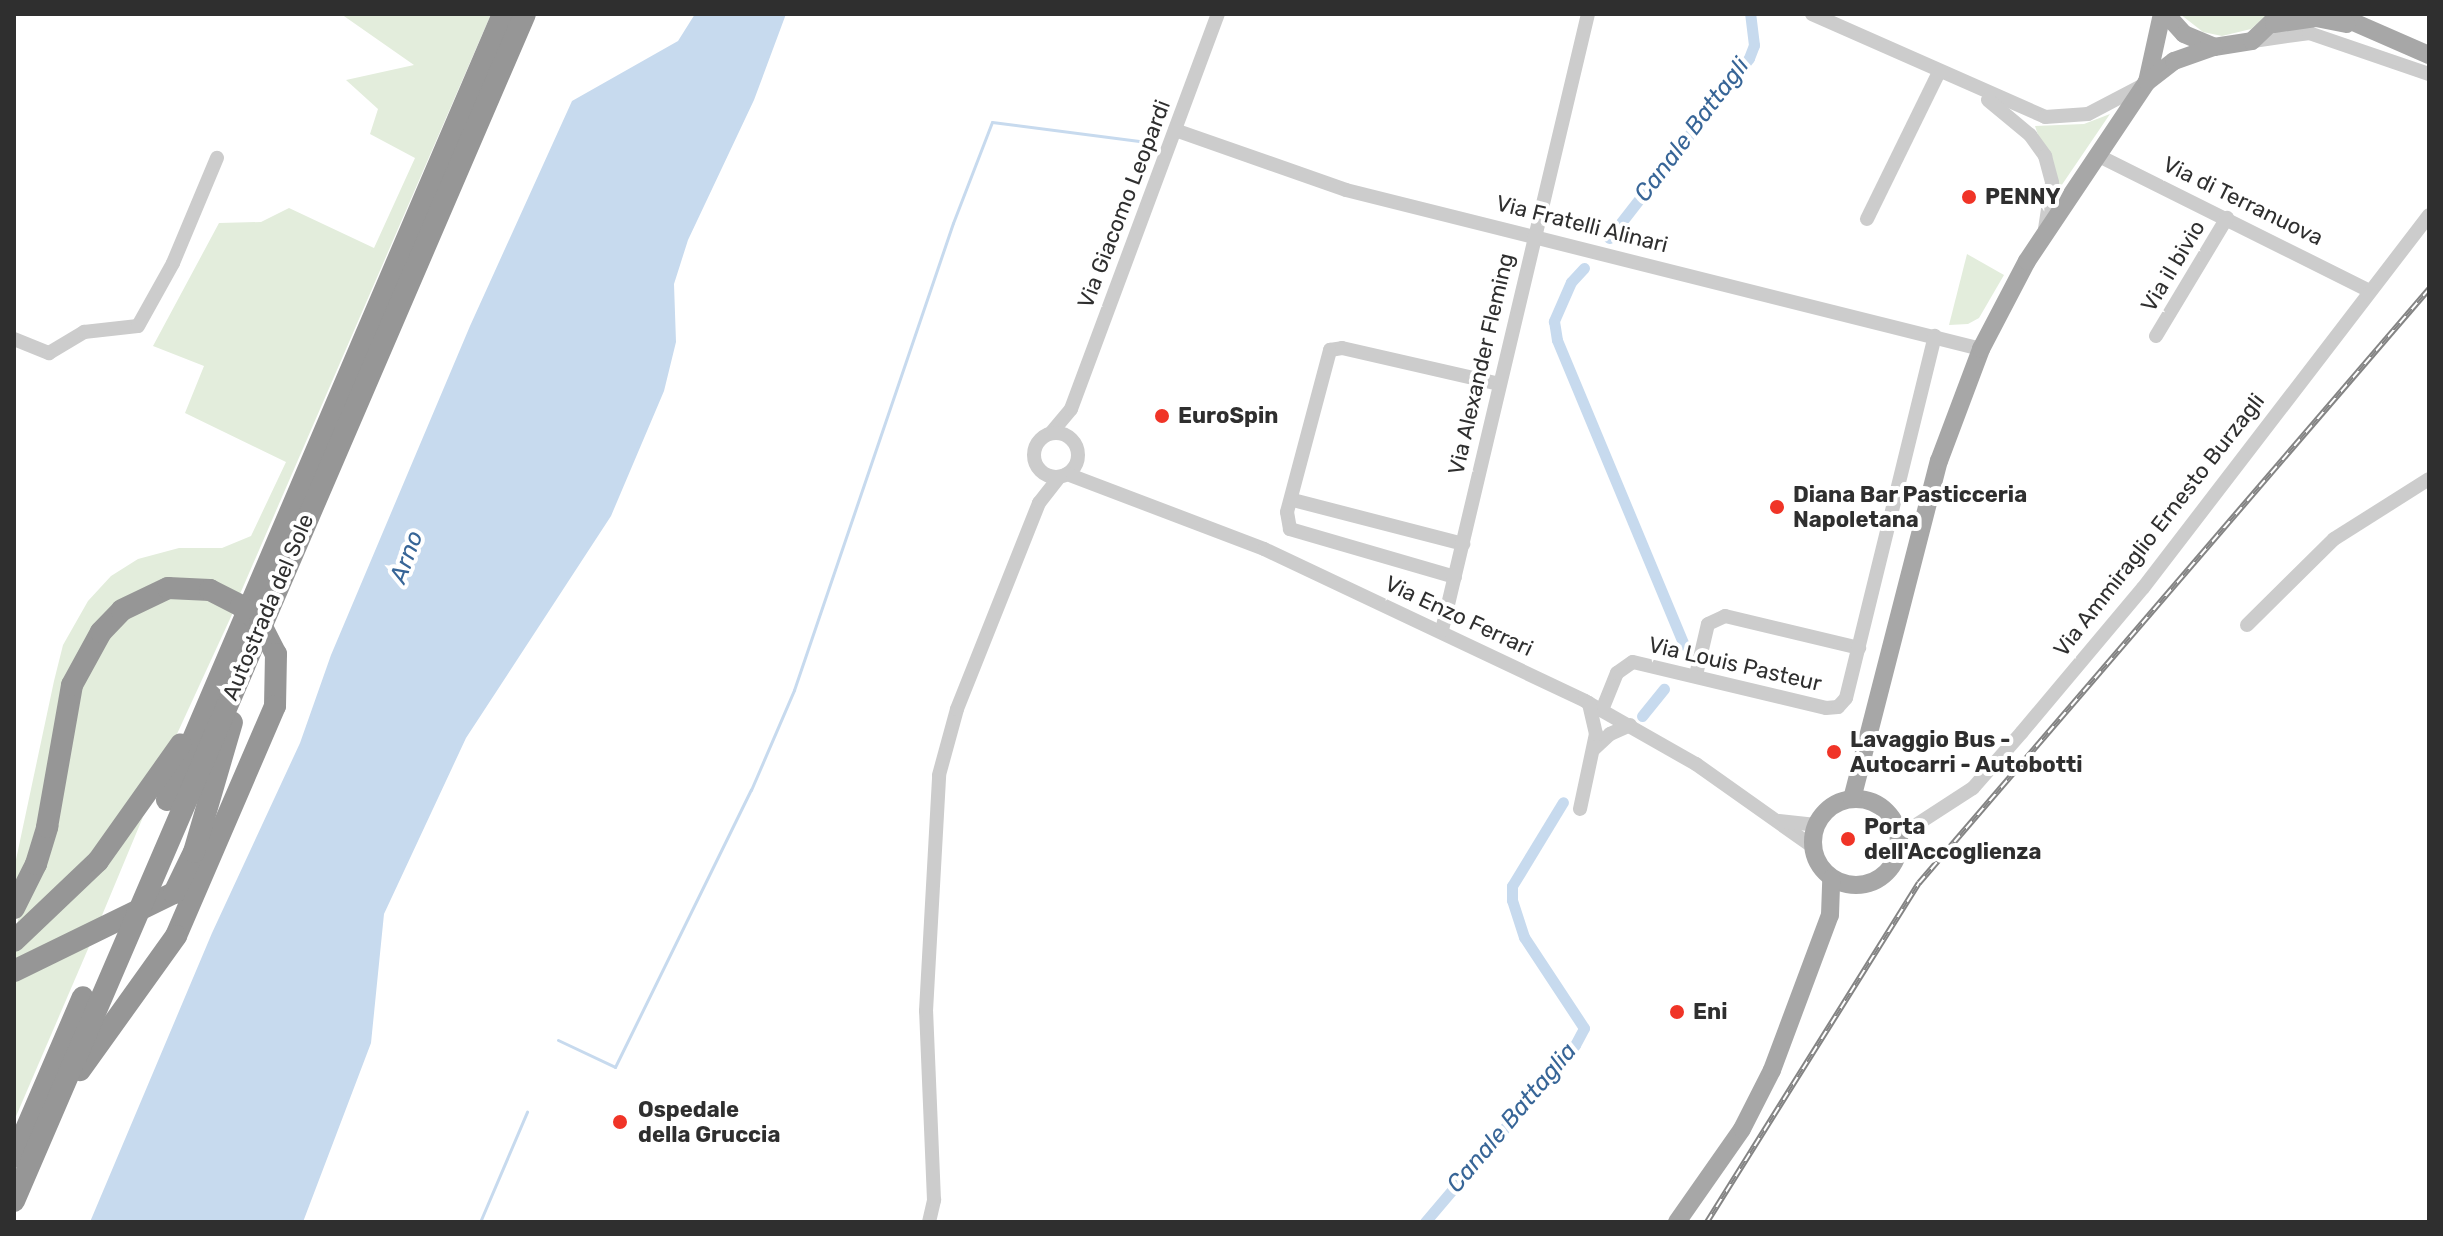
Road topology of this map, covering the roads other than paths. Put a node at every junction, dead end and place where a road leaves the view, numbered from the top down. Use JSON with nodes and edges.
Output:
{"nodes":[{"id":1,"x":503,"y":14,"type":"edge"},
{"id":2,"x":525,"y":14,"type":"edge"},
{"id":3,"x":1218,"y":14,"type":"edge"},
{"id":4,"x":1588,"y":14,"type":"edge"},
{"id":5,"x":1812,"y":14,"type":"edge"},
{"id":6,"x":2164,"y":14,"type":"edge"},
{"id":7,"x":2335,"y":14,"type":"edge"},
{"id":8,"x":2277,"y":19,"type":"edge"},
{"id":9,"x":2359,"y":27,"type":"junction"},
{"id":10,"x":2252,"y":41,"type":"junction"},
{"id":11,"x":2214,"y":47,"type":"junction"},
{"id":12,"x":2429,"y":55,"type":"edge"},
{"id":13,"x":1939,"y":72,"type":"junction"},
{"id":14,"x":2429,"y":74,"type":"edge"},
{"id":15,"x":1961,"y":82,"type":"junction"},
{"id":16,"x":2147,"y":82,"type":"junction"},
{"id":17,"x":1175,"y":130,"type":"junction"},
{"id":18,"x":2097,"y":155,"type":"junction"},
{"id":19,"x":217,"y":158,"type":"dead end"},
{"id":20,"x":2429,"y":215,"type":"edge"},
{"id":21,"x":2227,"y":218,"type":"junction"},
{"id":22,"x":1867,"y":219,"type":"dead end"},
{"id":23,"x":1533,"y":235,"type":"junction"},
{"id":24,"x":2043,"y":238,"type":"junction"},
{"id":25,"x":2368,"y":290,"type":"junction"},
{"id":26,"x":1935,"y":336,"type":"junction"},
{"id":27,"x":2156,"y":336,"type":"dead end"},
{"id":28,"x":14,"y":339,"type":"edge"},
{"id":29,"x":1981,"y":349,"type":"junction"},
{"id":30,"x":1499,"y":384,"type":"junction"},
{"id":31,"x":1071,"y":409,"type":"junction"},
{"id":32,"x":1051,"y":433,"type":"junction"},
{"id":33,"x":1076,"y":447,"type":"junction"},
{"id":34,"x":1040,"y":470,"type":"junction"},
{"id":35,"x":1063,"y":475,"type":"junction"},
{"id":36,"x":2429,"y":479,"type":"edge"},
{"id":37,"x":1104,"y":484,"type":"junction"},
{"id":38,"x":1293,"y":500,"type":"junction"},
{"id":39,"x":1039,"y":503,"type":"junction"},
{"id":40,"x":1463,"y":544,"type":"junction"},
{"id":41,"x":1455,"y":577,"type":"junction"},
{"id":42,"x":2247,"y":625,"type":"dead end"},
{"id":43,"x":1442,"y":630,"type":"junction"},
{"id":44,"x":257,"y":637,"type":"junction"},
{"id":45,"x":1859,"y":648,"type":"junction"},
{"id":46,"x":1696,"y":675,"type":"junction"},
{"id":47,"x":1596,"y":706,"type":"junction"},
{"id":48,"x":204,"y":710,"type":"junction"},
{"id":49,"x":1630,"y":725,"type":"junction"},
{"id":50,"x":1594,"y":750,"type":"junction"},
{"id":51,"x":1864,"y":760,"type":"junction"},
{"id":52,"x":1852,"y":799,"type":"junction"},
{"id":53,"x":1875,"y":803,"type":"junction"},
{"id":54,"x":1580,"y":809,"type":"dead end"},
{"id":55,"x":1779,"y":821,"type":"junction"},
{"id":56,"x":1816,"y":825,"type":"junction"},
{"id":57,"x":1899,"y":836,"type":"junction"},
{"id":58,"x":1812,"y":846,"type":"junction"},
{"id":59,"x":1831,"y":879,"type":"junction"},
{"id":60,"x":1855,"y":886,"type":"junction"},
{"id":61,"x":14,"y":908,"type":"edge"},
{"id":62,"x":1830,"y":915,"type":"junction"},
{"id":63,"x":14,"y":941,"type":"edge"},
{"id":64,"x":14,"y":971,"type":"edge"},
{"id":65,"x":47,"y":1121,"type":"junction"},
{"id":66,"x":14,"y":1157,"type":"edge"},
{"id":67,"x":14,"y":1201,"type":"edge"},
{"id":68,"x":929,"y":1222,"type":"edge"},
{"id":69,"x":1677,"y":1222,"type":"edge"}],
"edges":[{"from":1,"to":48,"type":"highway","name":"Autostrada del Sole"},
{"from":2,"to":44,"type":"highway","name":"Autostrada del Sole"},
{"from":3,"to":17,"type":"street","name":"Via Giacomo Leopardi"},
{"from":4,"to":23,"type":"street","name":"Via Alexander Fleming"},
{"from":5,"to":13,"type":"street"},
{"from":6,"to":11,"type":"main road"},
{"from":6,"to":16,"type":"main road"},
{"from":7,"to":9,"type":"main road"},
{"from":8,"to":9,"type":"main road"},
{"from":8,"to":10,"type":"main road"},
{"from":9,"to":12,"type":"main road"},
{"from":10,"to":11,"type":"main road"},
{"from":10,"to":14,"type":"street"},
{"from":11,"to":16,"type":"main road"},
{"from":13,"to":15,"type":"street"},
{"from":13,"to":22,"type":"street"},
{"from":15,"to":16,"type":"street"},
{"from":15,"to":24,"type":"street"},
{"from":16,"to":18,"type":"main road"},
{"from":17,"to":23,"type":"street","name":"Via Fratelli Alinari"},
{"from":17,"to":31,"type":"street","name":"Via Giacomo Leopardi"},
{"from":18,"to":21,"type":"street","name":"Via di Terranuova"},
{"from":18,"to":24,"type":"main road"},
{"from":19,"to":28,"type":"street"},
{"from":20,"to":25,"type":"street","name":"Via Ammiraglio Ernesto Burzagli"},
{"from":21,"to":25,"type":"street","name":"Via di Terranuova"},
{"from":21,"to":27,"type":"street","name":"Via il bivio"},
{"from":23,"to":26,"type":"street","name":"Via Fratelli Alinari"},
{"from":23,"to":30,"type":"street","name":"Via Alexander Fleming"},
{"from":24,"to":29,"type":"main road"},
{"from":25,"to":57,"type":"street","name":"Via Ammiraglio Ernesto Burzagli"},
{"from":26,"to":29,"type":"street","name":"Via Fratelli Alinari"},
{"from":26,"to":45,"type":"street","name":"Via Louis Pasteur"},
{"from":29,"to":51,"type":"main road"},
{"from":30,"to":38,"type":"street"},
{"from":30,"to":40,"type":"street","name":"Via Alexander Fleming"},
{"from":31,"to":32,"type":"street","name":"Via Giacomo Leopardi"},
{"from":31,"to":33,"type":"street","name":"Via Giacomo Leopardi"},
{"from":32,"to":33,"type":"street"},
{"from":32,"to":34,"type":"street","name":"Via Giacomo Leopardi"},
{"from":33,"to":35,"type":"street","name":"Via Giacomo Leopardi"},
{"from":33,"to":37,"type":"street"},
{"from":34,"to":35,"type":"street"},
{"from":34,"to":39,"type":"street","name":"Via Giacomo Leopardi"},
{"from":35,"to":37,"type":"street","name":"Via Enzo Ferrari"},
{"from":35,"to":39,"type":"street","name":"Via Giacomo Leopardi"},
{"from":36,"to":42,"type":"street"},
{"from":37,"to":43,"type":"street","name":"Via Enzo Ferrari"},
{"from":38,"to":40,"type":"street"},
{"from":38,"to":41,"type":"street"},
{"from":39,"to":68,"type":"street","name":"Via Giacomo Leopardi"},
{"from":40,"to":41,"type":"street","name":"Via Alexander Fleming"},
{"from":41,"to":43,"type":"street","name":"Via Alexander Fleming"},
{"from":43,"to":47,"type":"street","name":"Via Enzo Ferrari"},
{"from":44,"to":64,"type":"highway"},
{"from":44,"to":65,"type":"highway","name":"Autostrada del Sole"},
{"from":45,"to":46,"type":"street"},
{"from":45,"to":46,"type":"street","name":"Via Louis Pasteur"},
{"from":46,"to":47,"type":"street","name":"Via Louis Pasteur"},
{"from":47,"to":49,"type":"street","name":"Via Enzo Ferrari"},
{"from":47,"to":50,"type":"street"},
{"from":48,"to":63,"type":"highway"},
{"from":48,"to":66,"type":"highway","name":"Autostrada del Sole"},
{"from":49,"to":50,"type":"street"},
{"from":49,"to":55,"type":"street","name":"Via Enzo Ferrari"},
{"from":50,"to":54,"type":"street"},
{"from":51,"to":52,"type":"main road"},
{"from":51,"to":53,"type":"main road"},
{"from":52,"to":53,"type":"main road"},
{"from":52,"to":56,"type":"main road"},
{"from":53,"to":57,"type":"main road"},
{"from":55,"to":56,"type":"street"},
{"from":55,"to":58,"type":"street","name":"Via Enzo Ferrari"},
{"from":56,"to":58,"type":"main road"},
{"from":57,"to":60,"type":"main road"},
{"from":58,"to":59,"type":"main road"},
{"from":59,"to":60,"type":"main road"},
{"from":59,"to":62,"type":"main road"},
{"from":60,"to":62,"type":"main road"},
{"from":61,"to":65,"type":"highway"},
{"from":62,"to":69,"type":"main road"},
{"from":65,"to":67,"type":"highway","name":"Autostrada del Sole"}]}
